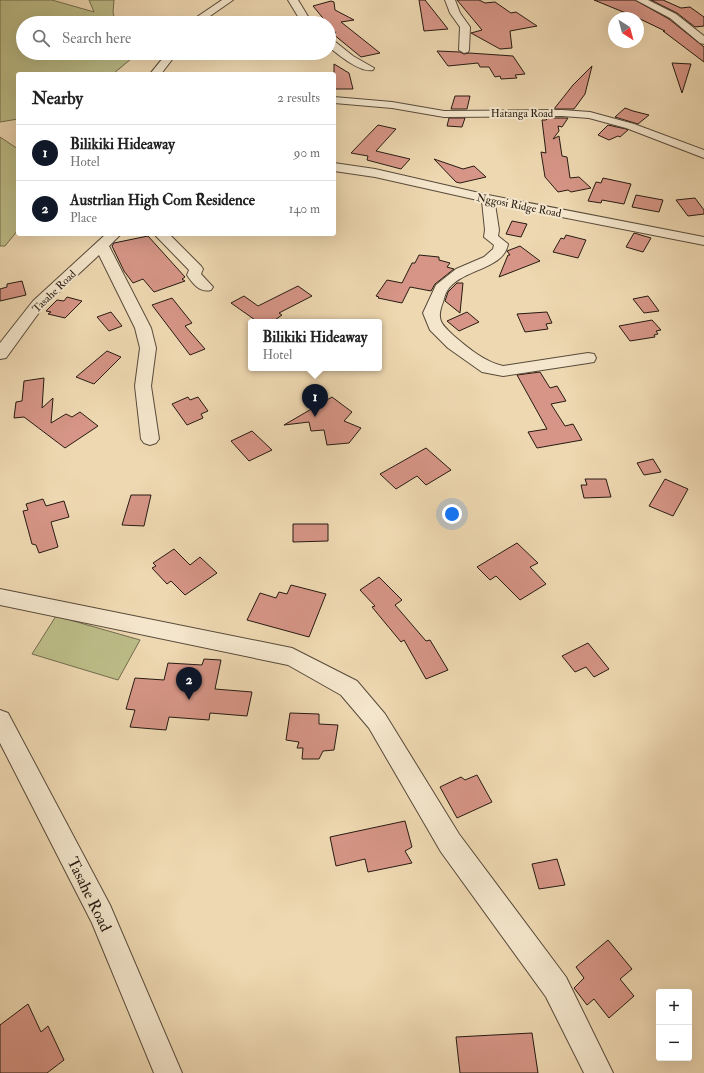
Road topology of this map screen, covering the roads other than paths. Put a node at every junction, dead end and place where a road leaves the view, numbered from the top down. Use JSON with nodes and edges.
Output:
{"nodes":[{"id":1,"x":228,"y":0,"type":"edge"},
{"id":2,"x":293,"y":0,"type":"edge"},
{"id":3,"x":450,"y":0,"type":"edge"},
{"id":4,"x":642,"y":0,"type":"edge"},
{"id":5,"x":204,"y":16,"type":"edge"},
{"id":6,"x":303,"y":16,"type":"edge"},
{"id":7,"x":704,"y":41,"type":"edge"},
{"id":8,"x":336,"y":48,"type":"edge"},
{"id":9,"x":464,"y":50,"type":"dead end"},
{"id":10,"x":166,"y":60,"type":"edge"},
{"id":11,"x":369,"y":68,"type":"dead end"},
{"id":12,"x":157,"y":72,"type":"edge"},
{"id":13,"x":336,"y":100,"type":"edge"},
{"id":14,"x":704,"y":154,"type":"edge"},
{"id":15,"x":336,"y":167,"type":"edge"},
{"id":16,"x":488,"y":199,"type":"junction"},
{"id":17,"x":112,"y":236,"type":"edge"},
{"id":18,"x":163,"y":236,"type":"edge"},
{"id":19,"x":704,"y":241,"type":"edge"},
{"id":20,"x":102,"y":246,"type":"junction"},
{"id":21,"x":206,"y":287,"type":"dead end"},
{"id":22,"x":0,"y":354,"type":"edge"},
{"id":23,"x":588,"y":358,"type":"dead end"},
{"id":24,"x":150,"y":440,"type":"dead end"},
{"id":25,"x":0,"y":597,"type":"edge"},
{"id":26,"x":0,"y":720,"type":"edge"},
{"id":27,"x":168,"y":1073,"type":"edge"},
{"id":28,"x":599,"y":1073,"type":"edge"}],
"edges":[{"from":1,"to":5,"type":"street"},
{"from":2,"to":6,"type":"street"},
{"from":3,"to":9,"type":"street"},
{"from":4,"to":7,"type":"street"},
{"from":8,"to":11,"type":"street"},
{"from":10,"to":12,"type":"street"},
{"from":13,"to":14,"type":"street","name":"Hatanga Road"},
{"from":15,"to":16,"type":"street","name":"Nggosi Ridge Road"},
{"from":16,"to":19,"type":"street","name":"Nggosi Ridge Road"},
{"from":16,"to":23,"type":"street"},
{"from":17,"to":20,"type":"street","name":"Tasahe Road"},
{"from":18,"to":21,"type":"street"},
{"from":20,"to":22,"type":"street","name":"Tasahe Road"},
{"from":20,"to":24,"type":"street"},
{"from":25,"to":28,"type":"street"},
{"from":26,"to":27,"type":"street","name":"Tasahe Road"}]}
